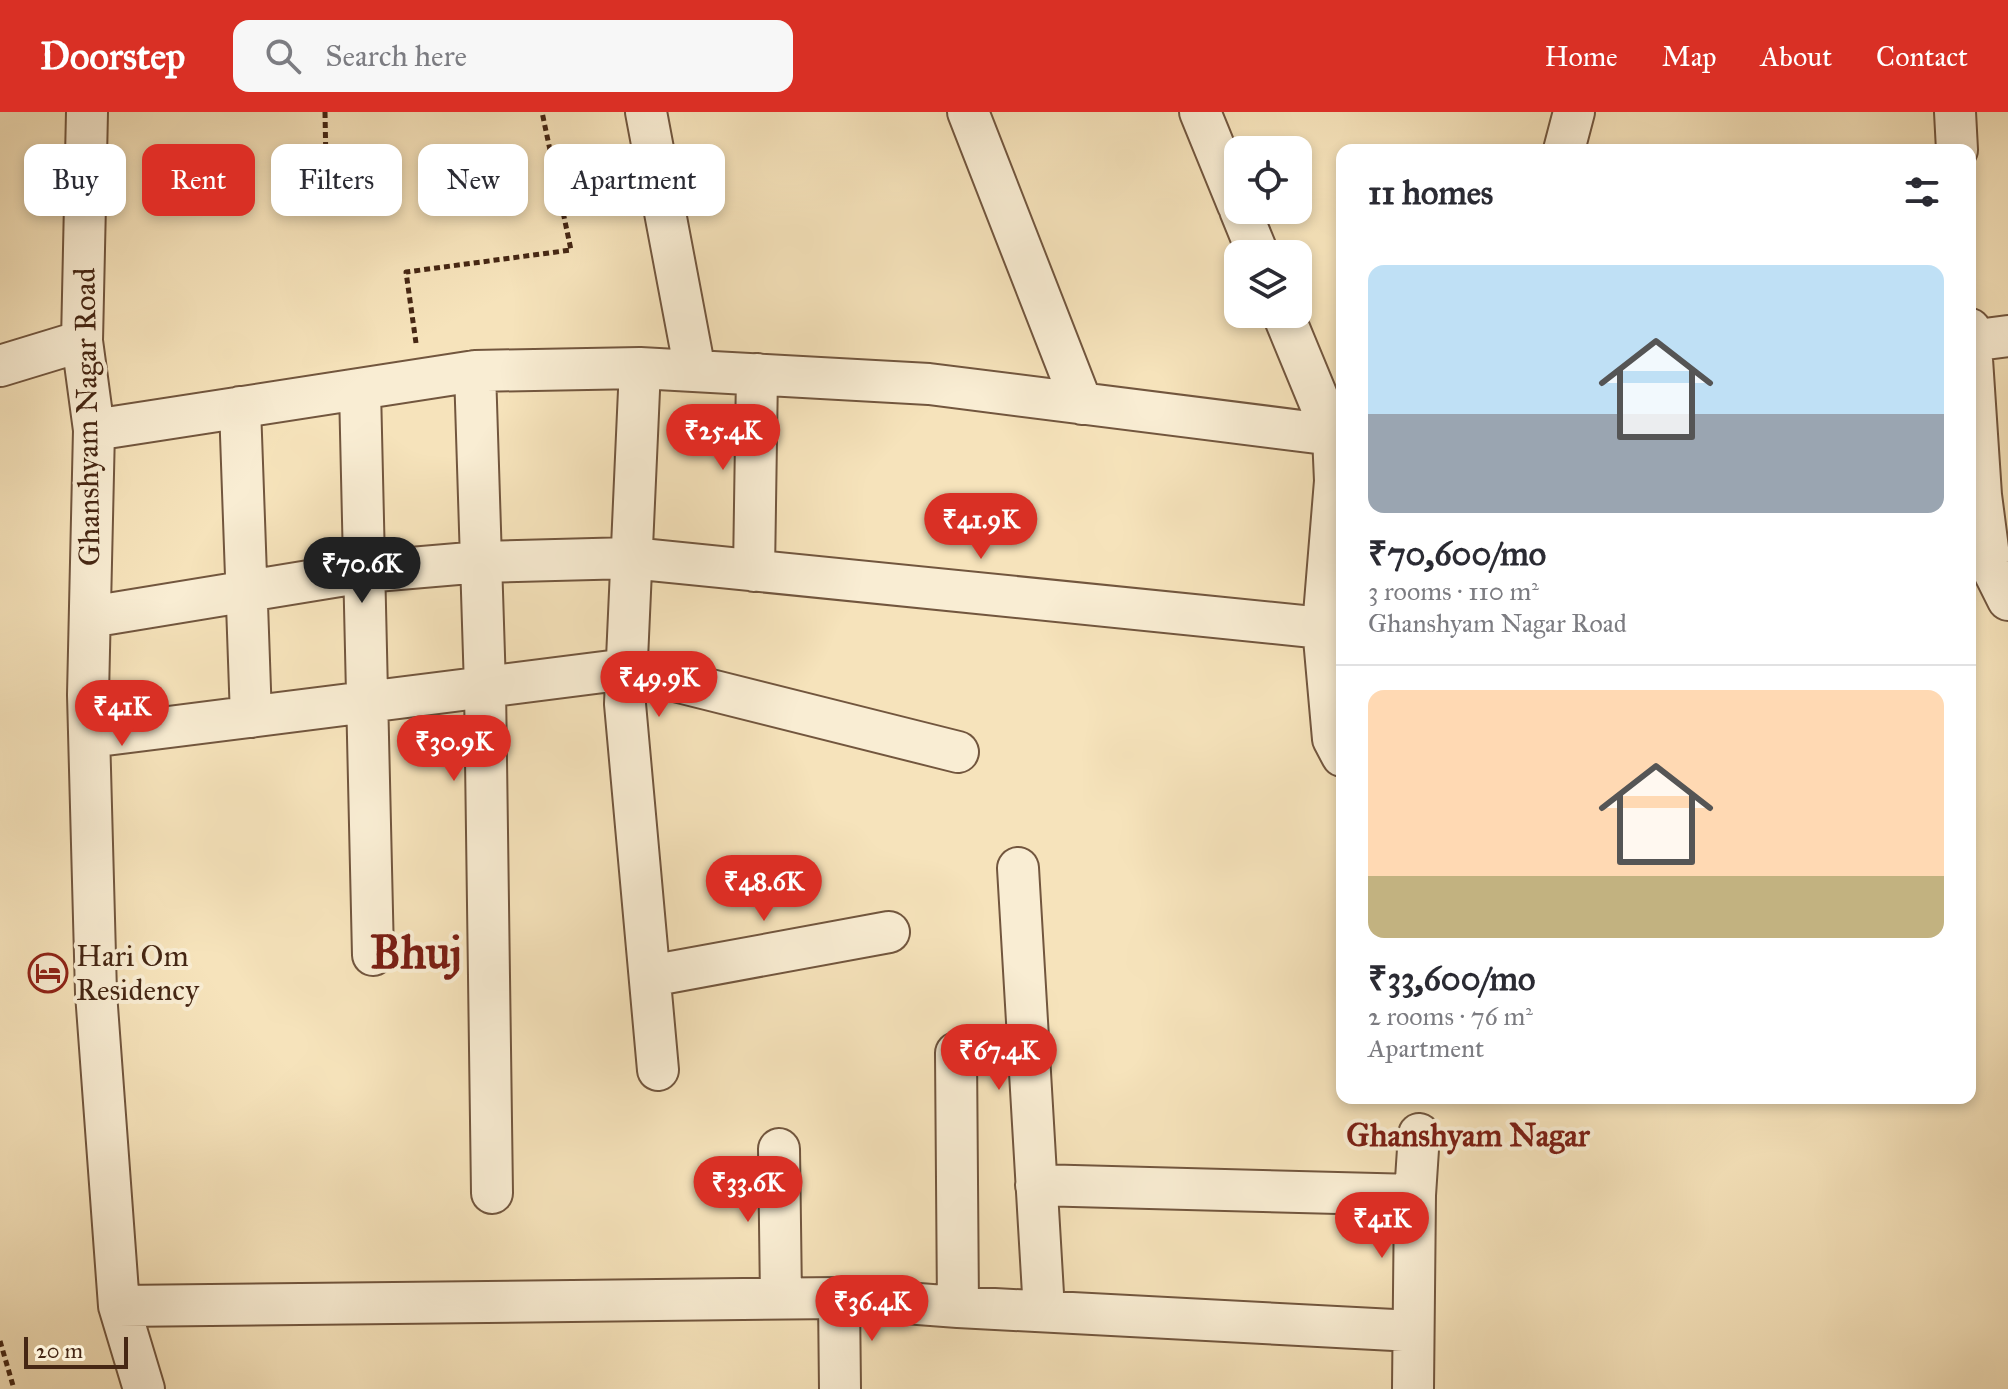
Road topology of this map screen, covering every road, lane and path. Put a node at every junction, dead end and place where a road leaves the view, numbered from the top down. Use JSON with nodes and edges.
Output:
{"nodes":[{"id":1,"x":87,"y":112,"type":"edge"},
{"id":2,"x":325,"y":112,"type":"edge"},
{"id":3,"x":542,"y":112,"type":"edge"},
{"id":4,"x":646,"y":112,"type":"edge"},
{"id":5,"x":968,"y":112,"type":"edge"},
{"id":6,"x":1200,"y":112,"type":"edge"},
{"id":7,"x":1574,"y":112,"type":"edge"},
{"id":8,"x":1955,"y":112,"type":"edge"},
{"id":9,"x":326,"y":144,"type":"edge"},
{"id":10,"x":1566,"y":144,"type":"edge"},
{"id":11,"x":1957,"y":144,"type":"edge"},
{"id":12,"x":1224,"y":171,"type":"edge"},
{"id":13,"x":1289,"y":328,"type":"edge"},
{"id":14,"x":2008,"y":336,"type":"edge"},
{"id":15,"x":1976,"y":340,"type":"edge"},
{"id":16,"x":82,"y":341,"type":"junction"},
{"id":17,"x":0,"y":366,"type":"edge"},
{"id":18,"x":640,"y":368,"type":"junction"},
{"id":19,"x":475,"y":371,"type":"junction"},
{"id":20,"x":695,"y":371,"type":"junction"},
{"id":21,"x":757,"y":374,"type":"junction"},
{"id":22,"x":1976,"y":378,"type":"edge"},
{"id":23,"x":421,"y":379,"type":"junction"},
{"id":24,"x":360,"y":389,"type":"junction"},
{"id":25,"x":1082,"y":404,"type":"junction"},
{"id":26,"x":240,"y":407,"type":"junction"},
{"id":27,"x":94,"y":430,"type":"junction"},
{"id":28,"x":1333,"y":435,"type":"junction"},
{"id":29,"x":1336,"y":480,"type":"edge"},
{"id":30,"x":1995,"y":496,"type":"edge"},
{"id":31,"x":1336,"y":534,"type":"edge"},
{"id":32,"x":631,"y":558,"type":"junction"},
{"id":33,"x":481,"y":562,"type":"junction"},
{"id":34,"x":754,"y":571,"type":"junction"},
{"id":35,"x":364,"y":572,"type":"junction"},
{"id":36,"x":1335,"y":573,"type":"edge"},
{"id":37,"x":247,"y":590,"type":"junction"},
{"id":38,"x":2008,"y":600,"type":"edge"},
{"id":39,"x":90,"y":617,"type":"junction"},
{"id":40,"x":1333,"y":628,"type":"edge"},
{"id":41,"x":627,"y":669,"type":"junction"},
{"id":42,"x":485,"y":687,"type":"junction"},
{"id":43,"x":367,"y":702,"type":"junction"},
{"id":44,"x":251,"y":717,"type":"junction"},
{"id":45,"x":90,"y":737,"type":"junction"},
{"id":46,"x":1336,"y":745,"type":"edge"},
{"id":47,"x":958,"y":752,"type":"dead end"},
{"id":48,"x":1018,"y":868,"type":"dead end"},
{"id":49,"x":889,"y":932,"type":"dead end"},
{"id":50,"x":373,"y":955,"type":"dead end"},
{"id":51,"x":650,"y":976,"type":"junction"},
{"id":52,"x":956,"y":1053,"type":"dead end"},
{"id":53,"x":658,"y":1070,"type":"dead end"},
{"id":54,"x":1419,"y":1134,"type":"dead end"},
{"id":55,"x":779,"y":1149,"type":"dead end"},
{"id":56,"x":1036,"y":1185,"type":"junction"},
{"id":57,"x":492,"y":1193,"type":"dead end"},
{"id":58,"x":1415,"y":1195,"type":"junction"},
{"id":59,"x":781,"y":1298,"type":"junction"},
{"id":60,"x":839,"y":1298,"type":"junction"},
{"id":61,"x":119,"y":1306,"type":"junction"},
{"id":62,"x":958,"y":1307,"type":"junction"},
{"id":63,"x":1044,"y":1311,"type":"junction"},
{"id":64,"x":1413,"y":1331,"type":"junction"},
{"id":65,"x":0,"y":1341,"type":"edge"},
{"id":66,"x":14,"y":1389,"type":"edge"},
{"id":67,"x":144,"y":1389,"type":"edge"},
{"id":68,"x":840,"y":1389,"type":"edge"},
{"id":69,"x":1413,"y":1389,"type":"edge"}],
"edges":[{"from":1,"to":16,"type":"street","name":"Ghanshyam Nagar Road"},
{"from":2,"to":9,"type":"path"},
{"from":3,"to":23,"type":"path"},
{"from":4,"to":20,"type":"street"},
{"from":5,"to":25,"type":"street"},
{"from":6,"to":12,"type":"street"},
{"from":7,"to":10,"type":"street"},
{"from":8,"to":11,"type":"street"},
{"from":13,"to":28,"type":"street"},
{"from":14,"to":15,"type":"street"},
{"from":16,"to":17,"type":"street"},
{"from":16,"to":27,"type":"street","name":"Ghanshyam Nagar Road"},
{"from":18,"to":19,"type":"street"},
{"from":18,"to":20,"type":"street"},
{"from":18,"to":32,"type":"street"},
{"from":19,"to":23,"type":"street"},
{"from":19,"to":33,"type":"street"},
{"from":20,"to":21,"type":"street"},
{"from":21,"to":25,"type":"street"},
{"from":21,"to":34,"type":"street"},
{"from":22,"to":30,"type":"street"},
{"from":23,"to":24,"type":"street"},
{"from":24,"to":26,"type":"street"},
{"from":24,"to":35,"type":"street"},
{"from":25,"to":28,"type":"street"},
{"from":26,"to":27,"type":"street"},
{"from":26,"to":37,"type":"street"},
{"from":27,"to":39,"type":"street","name":"Ghanshyam Nagar Road"},
{"from":28,"to":29,"type":"street"},
{"from":30,"to":38,"type":"street"},
{"from":31,"to":36,"type":"street"},
{"from":32,"to":33,"type":"street"},
{"from":32,"to":34,"type":"street"},
{"from":32,"to":41,"type":"street"},
{"from":33,"to":35,"type":"street"},
{"from":33,"to":42,"type":"street"},
{"from":34,"to":40,"type":"street"},
{"from":35,"to":37,"type":"street"},
{"from":35,"to":43,"type":"street"},
{"from":36,"to":40,"type":"street"},
{"from":37,"to":39,"type":"street"},
{"from":37,"to":44,"type":"street"},
{"from":39,"to":45,"type":"street","name":"Ghanshyam Nagar Road"},
{"from":40,"to":46,"type":"street"},
{"from":41,"to":42,"type":"street"},
{"from":41,"to":47,"type":"street"},
{"from":41,"to":51,"type":"street"},
{"from":42,"to":43,"type":"street"},
{"from":42,"to":57,"type":"street"},
{"from":43,"to":44,"type":"street"},
{"from":43,"to":50,"type":"street"},
{"from":44,"to":45,"type":"street"},
{"from":45,"to":61,"type":"street","name":"Ghanshyam Nagar Road"},
{"from":48,"to":56,"type":"street"},
{"from":49,"to":51,"type":"street"},
{"from":51,"to":53,"type":"street"},
{"from":52,"to":62,"type":"street"},
{"from":54,"to":58,"type":"street"},
{"from":55,"to":59,"type":"street"},
{"from":56,"to":58,"type":"street"},
{"from":56,"to":63,"type":"street"},
{"from":58,"to":64,"type":"street"},
{"from":59,"to":60,"type":"street"},
{"from":59,"to":61,"type":"street"},
{"from":60,"to":62,"type":"street"},
{"from":60,"to":68,"type":"street"},
{"from":61,"to":67,"type":"street","name":"Ghanshyam Nagar Road"},
{"from":62,"to":63,"type":"street"},
{"from":63,"to":64,"type":"street"},
{"from":64,"to":69,"type":"street"},
{"from":65,"to":66,"type":"path"}]}
